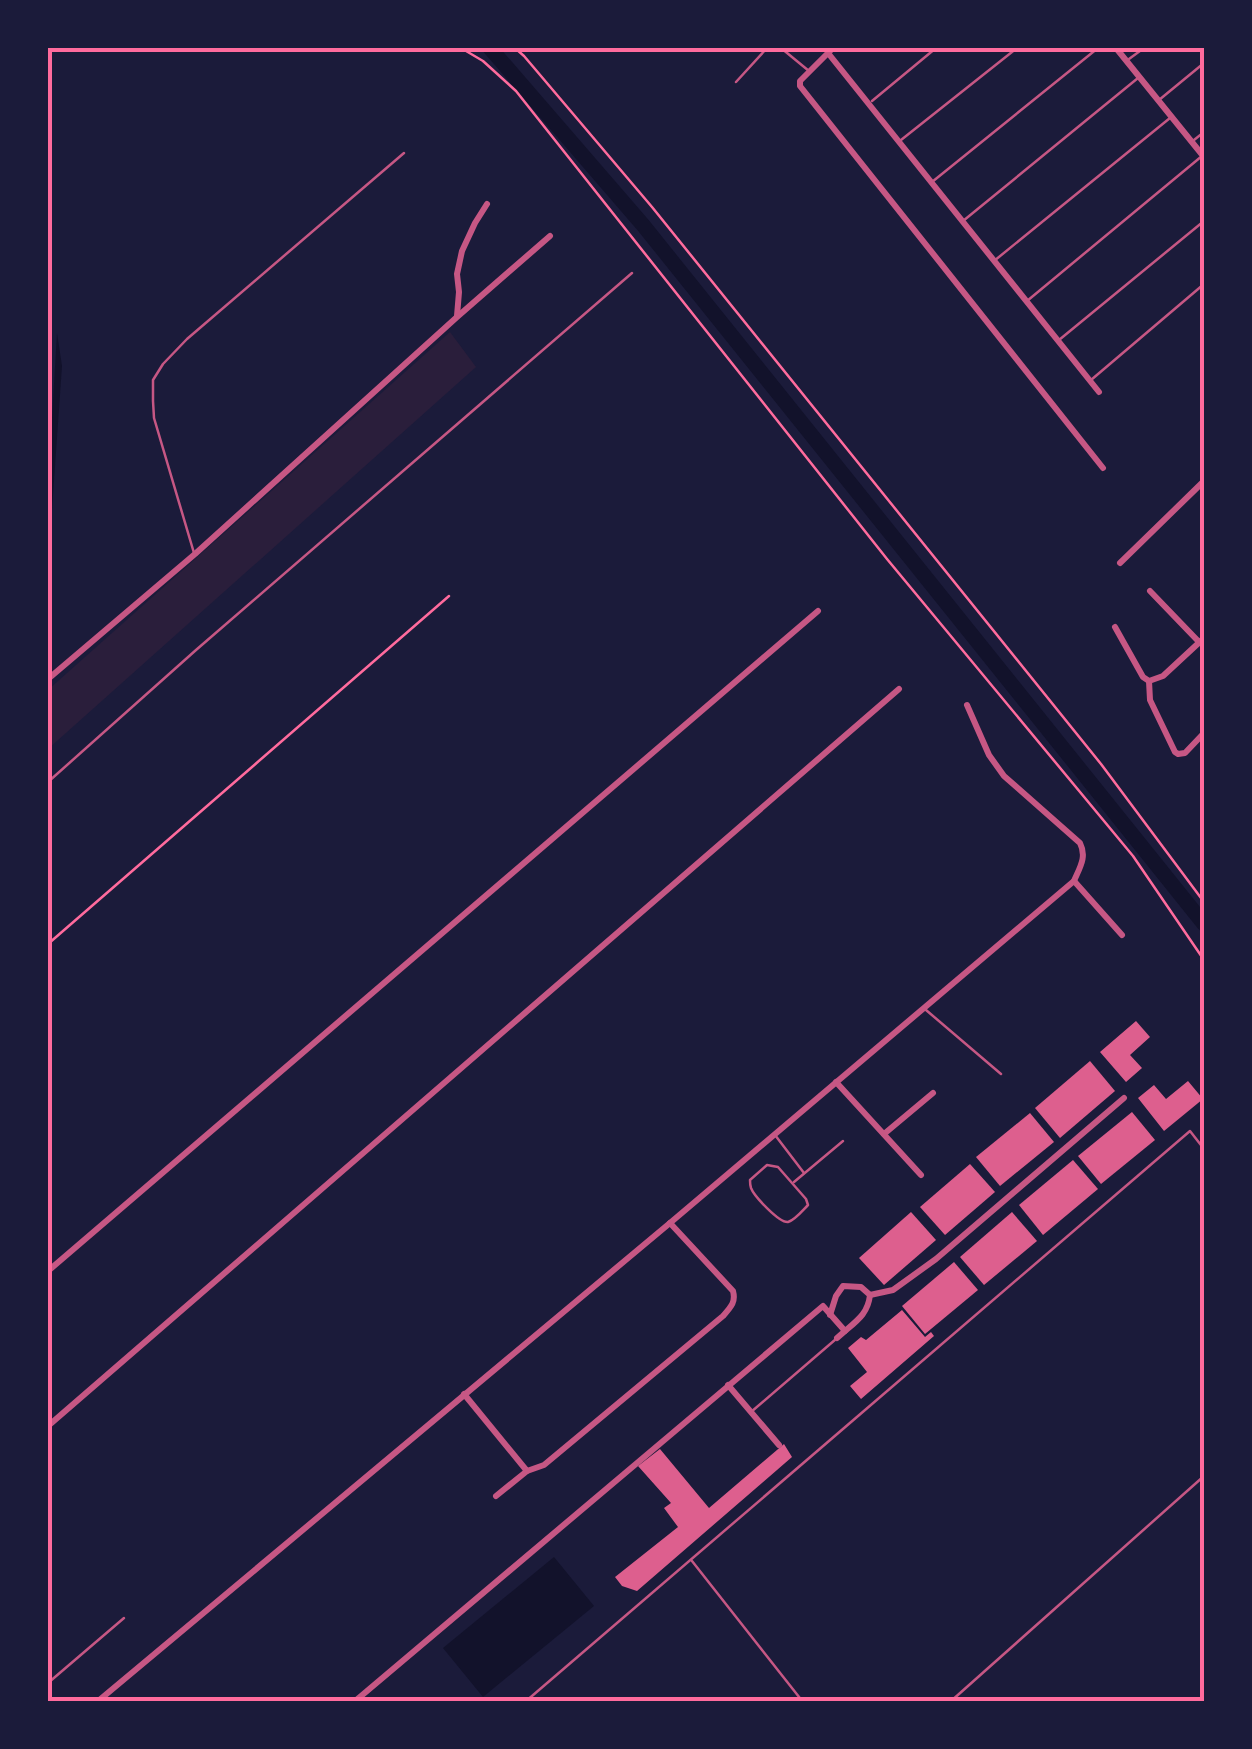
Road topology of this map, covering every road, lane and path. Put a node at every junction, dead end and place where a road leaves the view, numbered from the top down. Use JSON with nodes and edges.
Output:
{"nodes":[{"id":1,"x":461,"y":48,"type":"edge"},
{"id":2,"x":515,"y":48,"type":"edge"},
{"id":3,"x":767,"y":48,"type":"edge"},
{"id":4,"x":781,"y":48,"type":"edge"},
{"id":5,"x":936,"y":48,"type":"edge"},
{"id":6,"x":1018,"y":48,"type":"edge"},
{"id":7,"x":1098,"y":48,"type":"edge"},
{"id":8,"x":1116,"y":48,"type":"edge"},
{"id":9,"x":1144,"y":48,"type":"edge"},
{"id":10,"x":831,"y":50,"type":"edge"},
{"id":11,"x":1126,"y":61,"type":"junction"},
{"id":12,"x":1204,"y":63,"type":"edge"},
{"id":13,"x":810,"y":72,"type":"junction"},
{"id":14,"x":1139,"y":77,"type":"junction"},
{"id":15,"x":736,"y":82,"type":"dead end"},
{"id":16,"x":1158,"y":100,"type":"junction"},
{"id":17,"x":868,"y":104,"type":"junction"},
{"id":18,"x":1172,"y":117,"type":"junction"},
{"id":19,"x":1204,"y":132,"type":"edge"},
{"id":20,"x":898,"y":142,"type":"junction"},
{"id":21,"x":1192,"y":142,"type":"junction"},
{"id":22,"x":404,"y":153,"type":"dead end"},
{"id":23,"x":1204,"y":156,"type":"edge"},
{"id":24,"x":931,"y":182,"type":"junction"},
{"id":25,"x":487,"y":204,"type":"dead end"},
{"id":26,"x":963,"y":221,"type":"junction"},
{"id":27,"x":1204,"y":221,"type":"edge"},
{"id":28,"x":550,"y":236,"type":"dead end"},
{"id":29,"x":994,"y":261,"type":"junction"},
{"id":30,"x":632,"y":273,"type":"dead end"},
{"id":31,"x":1204,"y":284,"type":"edge"},
{"id":32,"x":1026,"y":301,"type":"junction"},
{"id":33,"x":457,"y":317,"type":"junction"},
{"id":34,"x":1058,"y":340,"type":"junction"},
{"id":35,"x":1090,"y":381,"type":"junction"},
{"id":36,"x":1099,"y":392,"type":"dead end"},
{"id":37,"x":1103,"y":468,"type":"dead end"},
{"id":38,"x":1204,"y":481,"type":"edge"},
{"id":39,"x":195,"y":554,"type":"junction"},
{"id":40,"x":1120,"y":563,"type":"dead end"},
{"id":41,"x":1150,"y":592,"type":"dead end"},
{"id":42,"x":449,"y":596,"type":"dead end"},
{"id":43,"x":818,"y":611,"type":"dead end"},
{"id":44,"x":1115,"y":627,"type":"dead end"},
{"id":45,"x":1202,"y":641,"type":"edge"},
{"id":46,"x":48,"y":680,"type":"edge"},
{"id":47,"x":1148,"y":682,"type":"junction"},
{"id":48,"x":899,"y":689,"type":"dead end"},
{"id":49,"x":967,"y":705,"type":"dead end"},
{"id":50,"x":1204,"y":733,"type":"edge"},
{"id":51,"x":48,"y":782,"type":"edge"},
{"id":52,"x":1074,"y":880,"type":"junction"},
{"id":53,"x":1204,"y":902,"type":"edge"},
{"id":54,"x":1122,"y":935,"type":"dead end"},
{"id":55,"x":48,"y":944,"type":"edge"},
{"id":56,"x":1204,"y":960,"type":"edge"},
{"id":57,"x":924,"y":1008,"type":"junction"},
{"id":58,"x":1002,"y":1074,"type":"dead end"},
{"id":59,"x":836,"y":1082,"type":"junction"},
{"id":60,"x":933,"y":1092,"type":"dead end"},
{"id":61,"x":1124,"y":1098,"type":"dead end"},
{"id":62,"x":774,"y":1134,"type":"junction"},
{"id":63,"x":884,"y":1134,"type":"junction"},
{"id":64,"x":843,"y":1141,"type":"dead end"},
{"id":65,"x":1204,"y":1148,"type":"edge"},
{"id":66,"x":804,"y":1173,"type":"junction"},
{"id":67,"x":921,"y":1175,"type":"dead end"},
{"id":68,"x":792,"y":1183,"type":"junction"},
{"id":69,"x":670,"y":1223,"type":"junction"},
{"id":70,"x":48,"y":1271,"type":"edge"},
{"id":71,"x":870,"y":1294,"type":"junction"},
{"id":72,"x":830,"y":1314,"type":"junction"},
{"id":73,"x":845,"y":1331,"type":"junction"},
{"id":74,"x":837,"y":1338,"type":"joint"},
{"id":75,"x":728,"y":1386,"type":"junction"},
{"id":76,"x":464,"y":1394,"type":"junction"},
{"id":77,"x":751,"y":1412,"type":"junction"},
{"id":78,"x":48,"y":1426,"type":"edge"},
{"id":79,"x":779,"y":1445,"type":"dead end"},
{"id":80,"x":527,"y":1471,"type":"junction"},
{"id":81,"x":1204,"y":1476,"type":"edge"},
{"id":82,"x":496,"y":1496,"type":"dead end"},
{"id":83,"x":691,"y":1560,"type":"junction"},
{"id":84,"x":124,"y":1618,"type":"dead end"},
{"id":85,"x":48,"y":1683,"type":"edge"},
{"id":86,"x":97,"y":1702,"type":"edge"},
{"id":87,"x":354,"y":1702,"type":"edge"},
{"id":88,"x":525,"y":1702,"type":"edge"},
{"id":89,"x":802,"y":1702,"type":"edge"},
{"id":90,"x":950,"y":1702,"type":"edge"}],
"edges":[{"from":1,"to":56,"type":"path"},
{"from":2,"to":53,"type":"path"},
{"from":3,"to":15,"type":"lane"},
{"from":4,"to":13,"type":"lane"},
{"from":5,"to":17,"type":"lane"},
{"from":6,"to":20,"type":"lane"},
{"from":7,"to":24,"type":"lane"},
{"from":8,"to":11,"type":"street"},
{"from":9,"to":11,"type":"lane"},
{"from":10,"to":13,"type":"street"},
{"from":10,"to":17,"type":"street"},
{"from":11,"to":14,"type":"street"},
{"from":12,"to":16,"type":"lane"},
{"from":13,"to":37,"type":"street"},
{"from":14,"to":16,"type":"street"},
{"from":14,"to":26,"type":"lane"},
{"from":16,"to":18,"type":"street"},
{"from":17,"to":20,"type":"street"},
{"from":18,"to":21,"type":"street"},
{"from":18,"to":29,"type":"lane"},
{"from":19,"to":21,"type":"lane"},
{"from":20,"to":24,"type":"street"},
{"from":21,"to":23,"type":"street"},
{"from":22,"to":39,"type":"lane"},
{"from":23,"to":32,"type":"lane"},
{"from":24,"to":26,"type":"street"},
{"from":25,"to":33,"type":"street"},
{"from":26,"to":29,"type":"street"},
{"from":27,"to":34,"type":"lane"},
{"from":28,"to":33,"type":"street"},
{"from":29,"to":32,"type":"street"},
{"from":30,"to":51,"type":"lane"},
{"from":31,"to":35,"type":"lane"},
{"from":32,"to":34,"type":"street"},
{"from":33,"to":39,"type":"street"},
{"from":34,"to":35,"type":"street"},
{"from":35,"to":36,"type":"street"},
{"from":38,"to":40,"type":"street"},
{"from":39,"to":46,"type":"street"},
{"from":41,"to":45,"type":"street"},
{"from":42,"to":55,"type":"path"},
{"from":43,"to":70,"type":"street"},
{"from":44,"to":47,"type":"street"},
{"from":45,"to":47,"type":"street"},
{"from":47,"to":50,"type":"street"},
{"from":48,"to":78,"type":"street"},
{"from":49,"to":52,"type":"street"},
{"from":52,"to":54,"type":"street"},
{"from":52,"to":57,"type":"street"},
{"from":57,"to":58,"type":"lane"},
{"from":57,"to":59,"type":"street"},
{"from":59,"to":62,"type":"street"},
{"from":59,"to":63,"type":"street"},
{"from":60,"to":63,"type":"street"},
{"from":61,"to":71,"type":"street"},
{"from":62,"to":66,"type":"lane"},
{"from":62,"to":69,"type":"street"},
{"from":63,"to":67,"type":"street"},
{"from":64,"to":66,"type":"lane"},
{"from":65,"to":83,"type":"lane"},
{"from":66,"to":68,"type":"lane"},
{"from":68,"to":68,"type":"lane"},
{"from":69,"to":76,"type":"street"},
{"from":69,"to":80,"type":"street"},
{"from":71,"to":72,"type":"street"},
{"from":71,"to":73,"type":"street"},
{"from":72,"to":73,"type":"street"},
{"from":72,"to":75,"type":"street"},
{"from":73,"to":74,"type":"street"},
{"from":74,"to":77,"type":"lane"},
{"from":75,"to":77,"type":"street"},
{"from":75,"to":87,"type":"street"},
{"from":76,"to":80,"type":"street"},
{"from":76,"to":86,"type":"street"},
{"from":77,"to":79,"type":"street"},
{"from":80,"to":82,"type":"street"},
{"from":81,"to":90,"type":"lane"},
{"from":83,"to":88,"type":"lane"},
{"from":83,"to":89,"type":"lane"},
{"from":84,"to":85,"type":"lane"}]}
